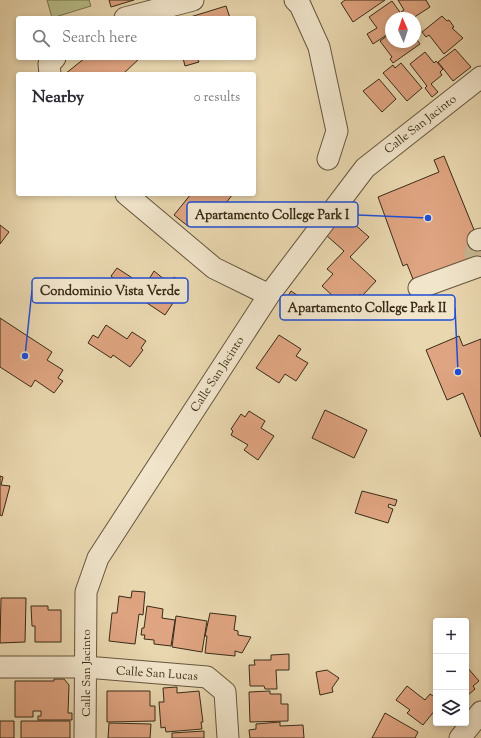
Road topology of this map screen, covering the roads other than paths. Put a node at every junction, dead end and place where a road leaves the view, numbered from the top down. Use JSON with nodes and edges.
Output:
{"nodes":[{"id":1,"x":193,"y":0,"type":"edge"},
{"id":2,"x":295,"y":0,"type":"edge"},
{"id":3,"x":133,"y":16,"type":"edge"},
{"id":4,"x":52,"y":60,"type":"edge"},
{"id":5,"x":50,"y":72,"type":"edge"},
{"id":6,"x":481,"y":77,"type":"edge"},
{"id":7,"x":328,"y":159,"type":"dead end"},
{"id":8,"x":128,"y":196,"type":"edge"},
{"id":9,"x":478,"y":257,"type":"edge"},
{"id":10,"x":419,"y":288,"type":"dead end"},
{"id":11,"x":269,"y":295,"type":"junction"},
{"id":12,"x":0,"y":667,"type":"edge"},
{"id":13,"x":86,"y":667,"type":"junction"},
{"id":14,"x":481,"y":712,"type":"edge"},
{"id":15,"x":85,"y":738,"type":"edge"},
{"id":16,"x":228,"y":738,"type":"edge"},
{"id":17,"x":460,"y":738,"type":"edge"}],
"edges":[{"from":1,"to":3,"type":"street"},
{"from":2,"to":7,"type":"street"},
{"from":4,"to":5,"type":"street"},
{"from":6,"to":11,"type":"street","name":"Calle San Jacinto"},
{"from":8,"to":11,"type":"street"},
{"from":9,"to":10,"type":"street"},
{"from":11,"to":13,"type":"street","name":"Calle San Jacinto"},
{"from":12,"to":13,"type":"street","name":"Calle San Lucas"},
{"from":13,"to":15,"type":"street","name":"Calle San Jacinto"},
{"from":13,"to":16,"type":"street","name":"Calle San Lucas"},
{"from":14,"to":17,"type":"street"}]}
